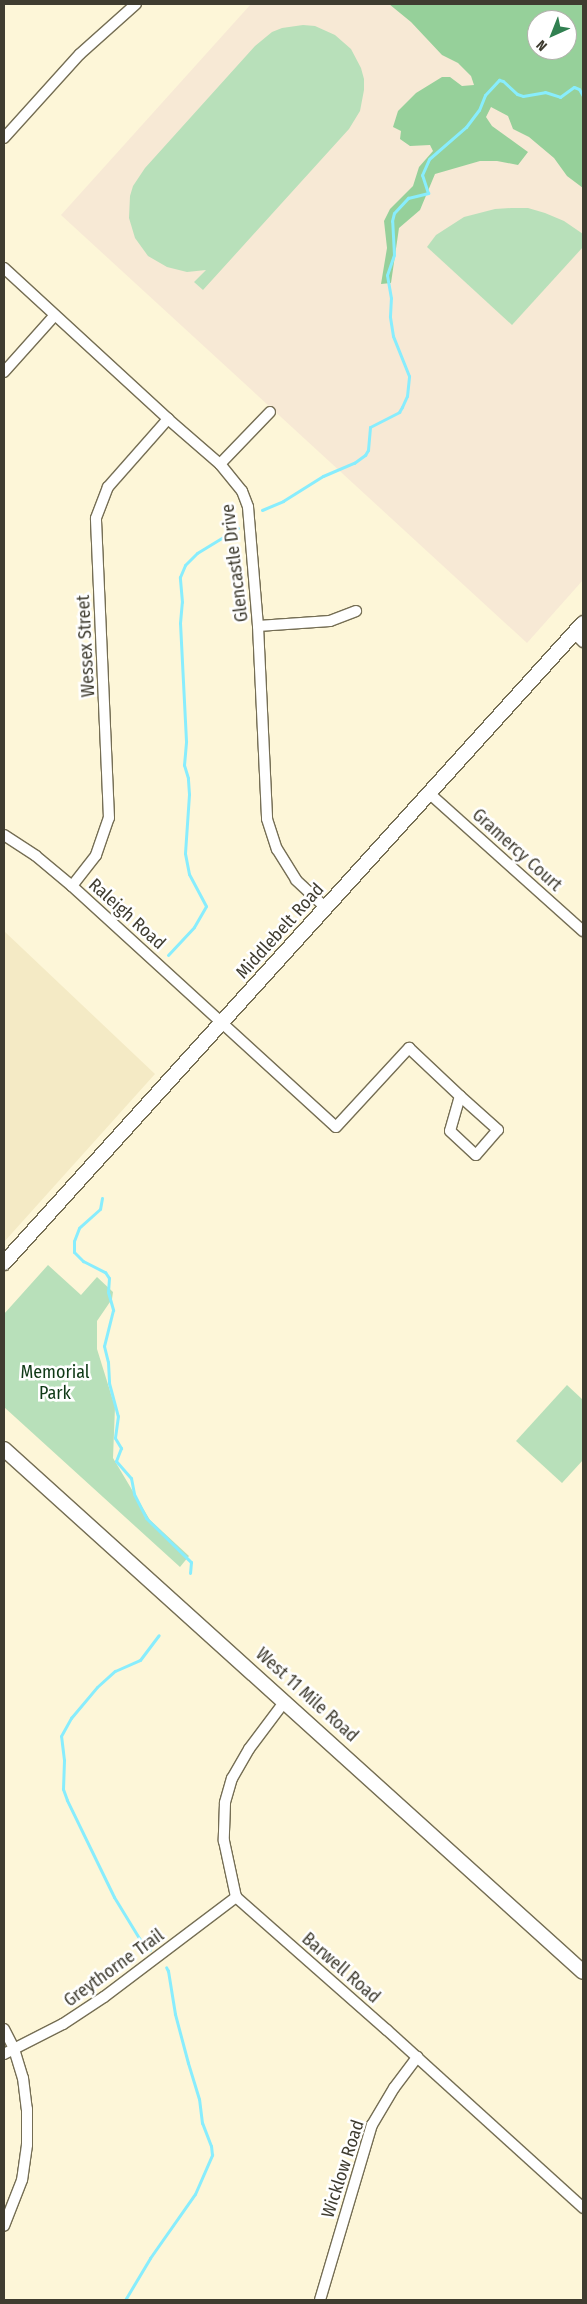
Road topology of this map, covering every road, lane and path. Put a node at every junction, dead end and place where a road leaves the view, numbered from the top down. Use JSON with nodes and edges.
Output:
{"nodes":[{"id":1,"x":136,"y":4,"type":"edge"},
{"id":2,"x":4,"y":138,"type":"edge"},
{"id":3,"x":4,"y":268,"type":"edge"},
{"id":4,"x":55,"y":315,"type":"junction"},
{"id":5,"x":4,"y":372,"type":"edge"},
{"id":6,"x":270,"y":412,"type":"dead end"},
{"id":7,"x":168,"y":419,"type":"junction"},
{"id":8,"x":220,"y":464,"type":"junction"},
{"id":9,"x":356,"y":611,"type":"dead end"},
{"id":10,"x":258,"y":626,"type":"junction"},
{"id":11,"x":580,"y":633,"type":"edge"},
{"id":12,"x":429,"y":794,"type":"junction"},
{"id":13,"x":4,"y":835,"type":"edge"},
{"id":14,"x":72,"y":886,"type":"junction"},
{"id":15,"x":326,"y":908,"type":"junction"},
{"id":16,"x":583,"y":931,"type":"edge"},
{"id":17,"x":222,"y":1023,"type":"junction"},
{"id":18,"x":460,"y":1096,"type":"junction"},
{"id":19,"x":4,"y":1263,"type":"edge"},
{"id":20,"x":4,"y":1449,"type":"edge"},
{"id":21,"x":285,"y":1701,"type":"junction"},
{"id":22,"x":236,"y":1897,"type":"junction"},
{"id":23,"x":583,"y":1972,"type":"edge"},
{"id":24,"x":4,"y":2030,"type":"edge"},
{"id":25,"x":14,"y":2049,"type":"junction"},
{"id":26,"x":4,"y":2054,"type":"edge"},
{"id":27,"x":417,"y":2057,"type":"junction"},
{"id":28,"x":583,"y":2208,"type":"edge"},
{"id":29,"x":4,"y":2226,"type":"edge"},
{"id":30,"x":320,"y":2300,"type":"edge"}],
"edges":[{"from":1,"to":2,"type":"street"},
{"from":3,"to":4,"type":"street","name":"Glencastle Drive"},
{"from":4,"to":5,"type":"street"},
{"from":4,"to":7,"type":"street","name":"Glencastle Drive"},
{"from":6,"to":8,"type":"street"},
{"from":7,"to":8,"type":"street","name":"Glencastle Drive"},
{"from":7,"to":14,"type":"street","name":"Wessex Street"},
{"from":8,"to":10,"type":"street","name":"Glencastle Drive"},
{"from":9,"to":10,"type":"street"},
{"from":10,"to":15,"type":"street","name":"Glencastle Drive"},
{"from":11,"to":12,"type":"street","name":"Middlebelt Road"},
{"from":12,"to":15,"type":"street","name":"Middlebelt Road"},
{"from":12,"to":16,"type":"street","name":"Gramercy Court"},
{"from":13,"to":14,"type":"street","name":"Raleigh Road"},
{"from":14,"to":17,"type":"street","name":"Raleigh Road"},
{"from":15,"to":17,"type":"street","name":"Middlebelt Road"},
{"from":17,"to":18,"type":"street","name":"Raleigh Road"},
{"from":17,"to":19,"type":"street","name":"Middlebelt Road"},
{"from":18,"to":18,"type":"street"},
{"from":20,"to":21,"type":"street","name":"West 11 Mile Road"},
{"from":21,"to":22,"type":"street"},
{"from":21,"to":23,"type":"street","name":"West 11 Mile Road"},
{"from":22,"to":25,"type":"street","name":"Greythorne Trail"},
{"from":22,"to":27,"type":"street","name":"Barwell Road"},
{"from":24,"to":25,"type":"street"},
{"from":25,"to":26,"type":"street","name":"Greythorne Trail"},
{"from":25,"to":29,"type":"street"},
{"from":27,"to":28,"type":"street","name":"Barwell Road"},
{"from":27,"to":30,"type":"street","name":"Wicklow Road"}]}
